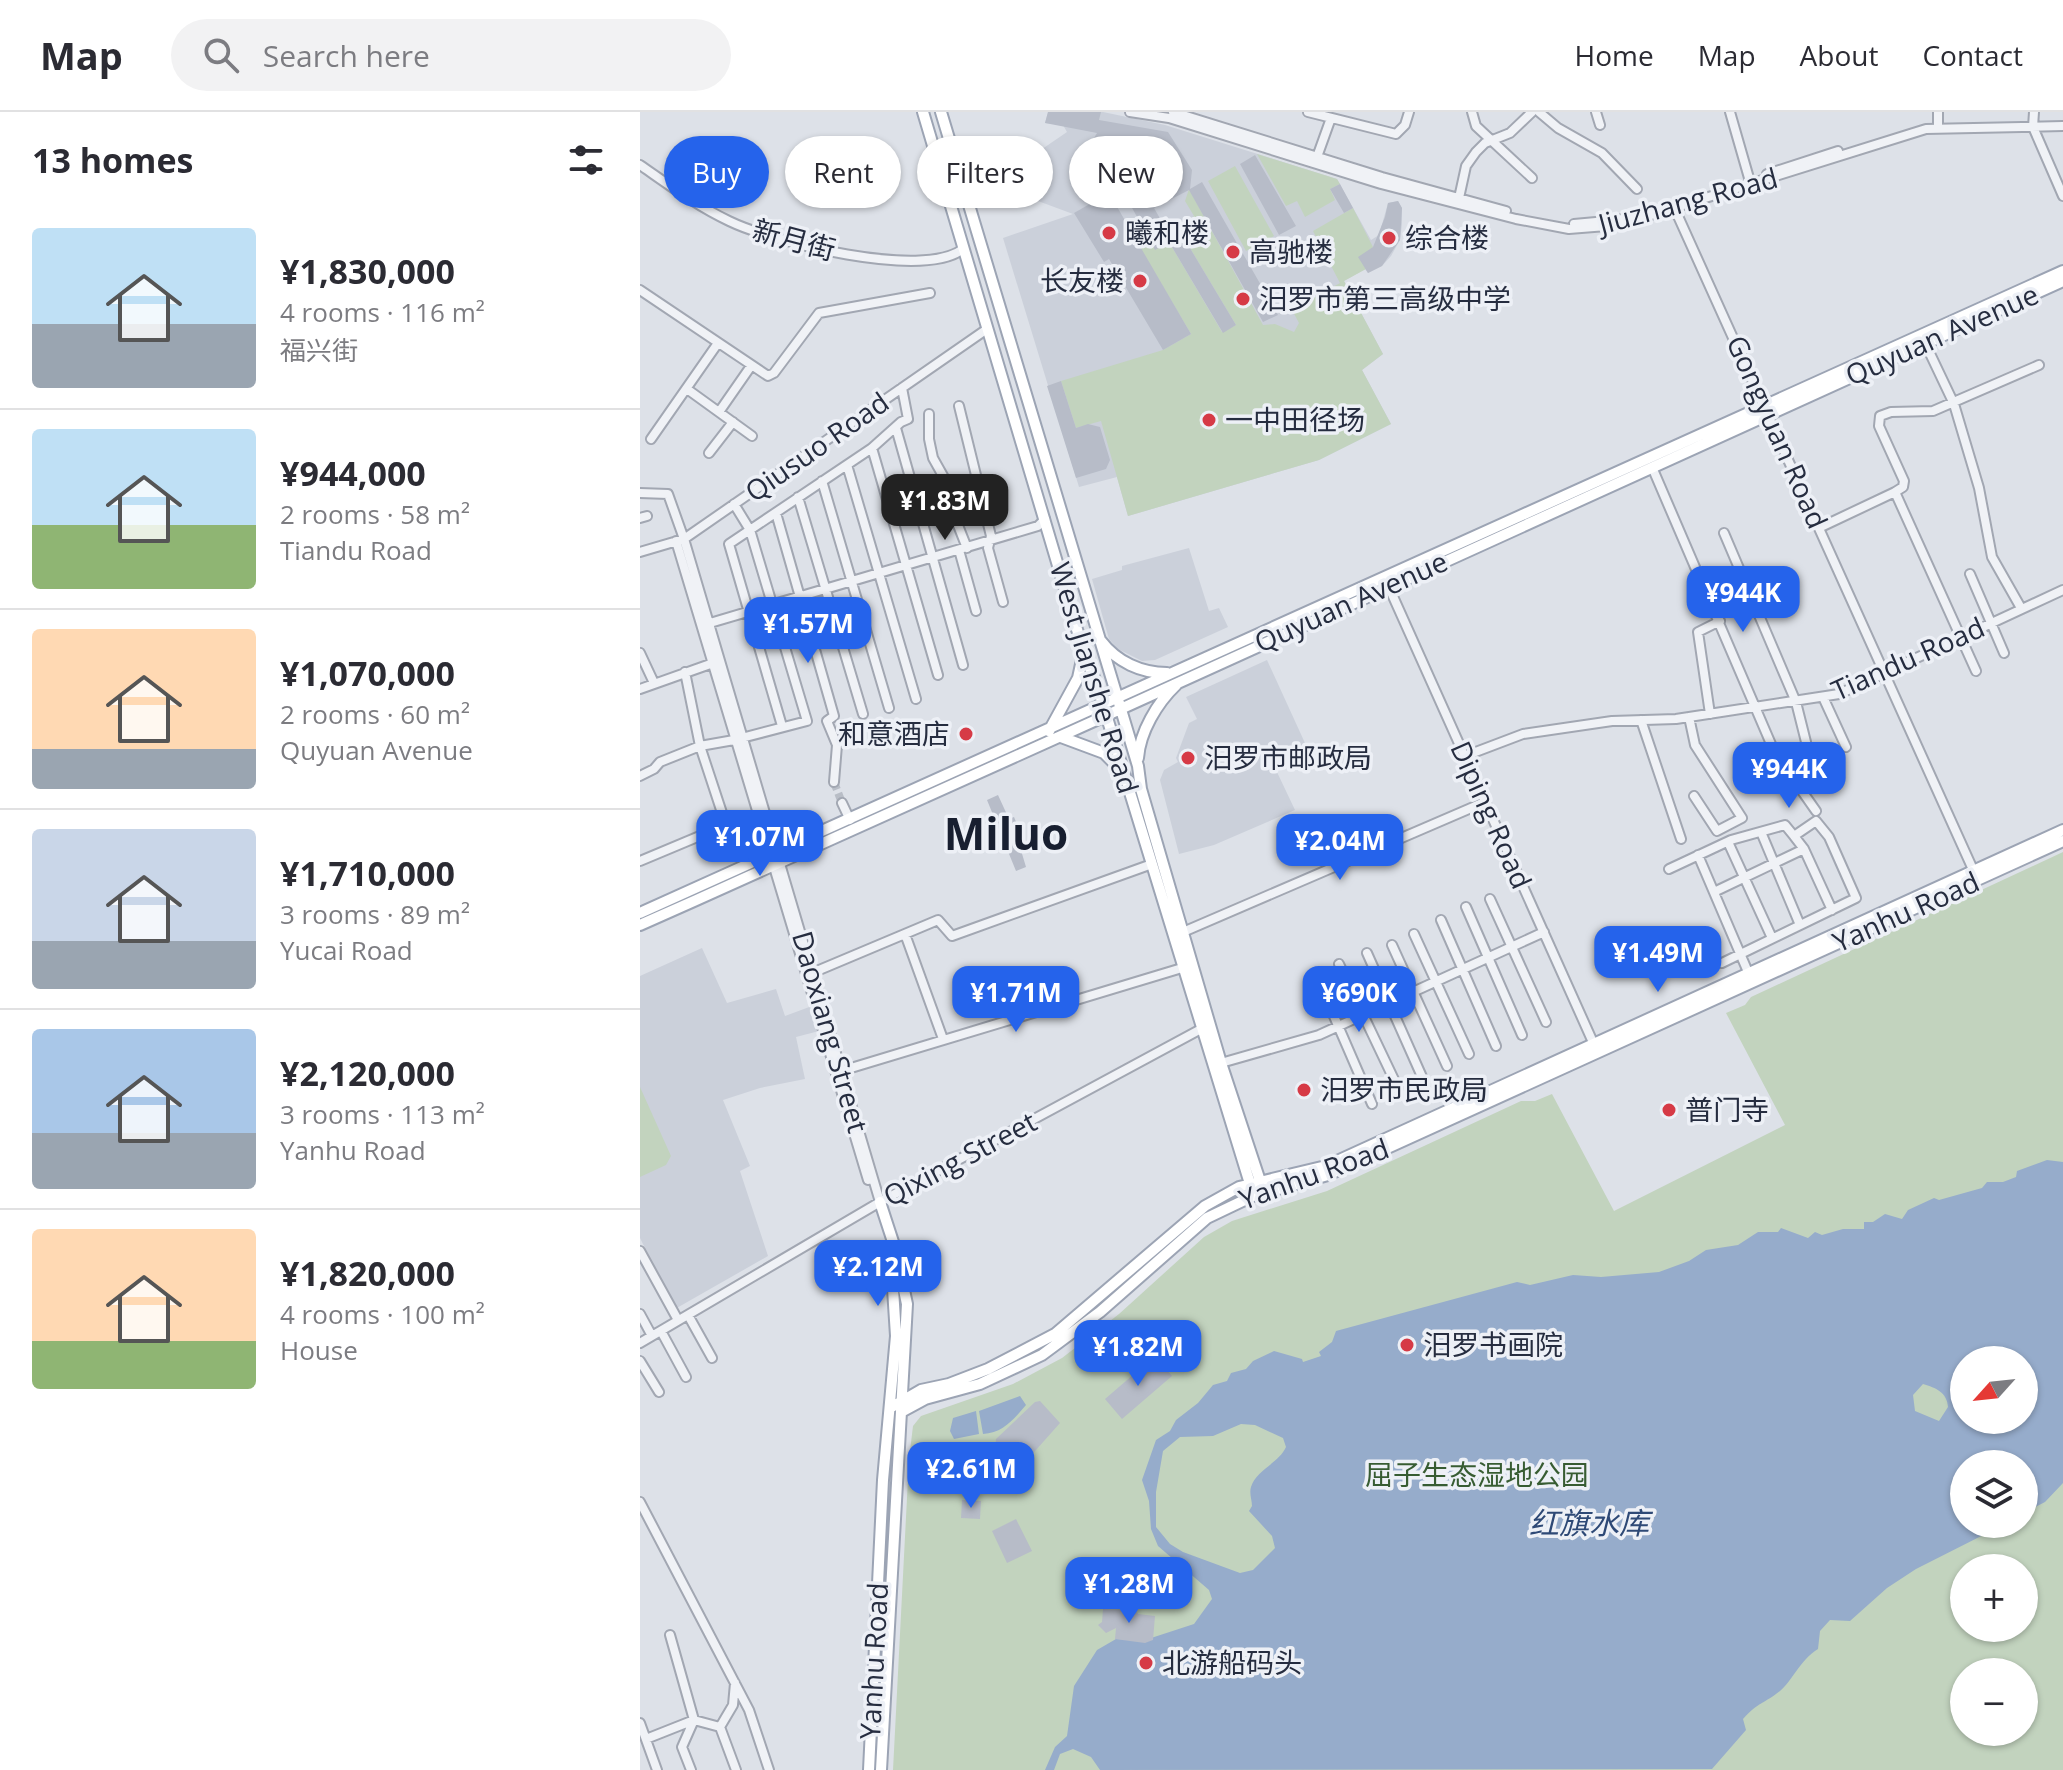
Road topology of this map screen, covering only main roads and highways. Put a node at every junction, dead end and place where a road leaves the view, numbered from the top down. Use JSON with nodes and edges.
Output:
{"nodes":[{"id":1,"x":923,"y":112,"type":"edge"},
{"id":2,"x":941,"y":112,"type":"edge"},
{"id":3,"x":2063,"y":271,"type":"edge"},
{"id":4,"x":2063,"y":281,"type":"edge"},
{"id":5,"x":1767,"y":408,"type":"junction"},
{"id":6,"x":1386,"y":580,"type":"junction"},
{"id":7,"x":1098,"y":637,"type":"junction"},
{"id":8,"x":1084,"y":653,"type":"junction"},
{"id":9,"x":1170,"y":673,"type":"junction"},
{"id":10,"x":1183,"y":678,"type":"junction"},
{"id":11,"x":1116,"y":697,"type":"junction"},
{"id":12,"x":1120,"y":709,"type":"junction"},
{"id":13,"x":1105,"y":710,"type":"junction"},
{"id":14,"x":1049,"y":731,"type":"junction"},
{"id":15,"x":1061,"y":737,"type":"junction"},
{"id":16,"x":1138,"y":766,"type":"junction"},
{"id":17,"x":1122,"y":771,"type":"junction"},
{"id":18,"x":2063,"y":830,"type":"edge"},
{"id":19,"x":2063,"y":841,"type":"edge"},
{"id":20,"x":775,"y":859,"type":"junction"},
{"id":21,"x":640,"y":913,"type":"edge"},
{"id":22,"x":640,"y":925,"type":"edge"},
{"id":23,"x":1595,"y":1048,"type":"junction"},
{"id":24,"x":1255,"y":1182,"type":"junction"},
{"id":25,"x":1258,"y":1195,"type":"junction"},
{"id":26,"x":905,"y":1367,"type":"junction"},
{"id":27,"x":921,"y":1390,"type":"junction"},
{"id":28,"x":902,"y":1398,"type":"junction"},
{"id":29,"x":896,"y":1410,"type":"junction"},
{"id":30,"x":869,"y":1770,"type":"edge"},
{"id":31,"x":881,"y":1770,"type":"edge"}],
"edges":[{"from":1,"to":8,"type":"main road","name":"West Jianshe Road"},
{"from":2,"to":7,"type":"main road","name":"West Jianshe Road"},
{"from":3,"to":5,"type":"main road","name":"Quyuan Avenue"},
{"from":4,"to":5,"type":"main road","name":"Quyuan Avenue"},
{"from":5,"to":6,"type":"main road","name":"Quyuan Avenue"},
{"from":5,"to":6,"type":"main road","name":"Quyuan Avenue"},
{"from":6,"to":9,"type":"main road","name":"Quyuan Avenue"},
{"from":6,"to":10,"type":"main road","name":"Quyuan Avenue"},
{"from":7,"to":9,"type":"main road"},
{"from":7,"to":11,"type":"main road","name":"West Jianshe Road"},
{"from":8,"to":13,"type":"main road","name":"West Jianshe Road"},
{"from":8,"to":14,"type":"main road"},
{"from":9,"to":11,"type":"main road","name":"Quyuan Avenue"},
{"from":10,"to":12,"type":"main road","name":"Quyuan Avenue"},
{"from":10,"to":16,"type":"main road"},
{"from":11,"to":12,"type":"main road","name":"West Jianshe Road"},
{"from":11,"to":13,"type":"main road","name":"Quyuan Avenue"},
{"from":12,"to":13,"type":"main road","name":"Quyuan Avenue"},
{"from":12,"to":16,"type":"main road","name":"West Jianshe Road"},
{"from":13,"to":14,"type":"main road","name":"Quyuan Avenue"},
{"from":13,"to":15,"type":"main road","name":"Quyuan Avenue"},
{"from":13,"to":17,"type":"main road","name":"West Jianshe Road"},
{"from":14,"to":20,"type":"main road","name":"Quyuan Avenue"},
{"from":15,"to":17,"type":"main road"},
{"from":15,"to":20,"type":"main road","name":"Quyuan Avenue"},
{"from":16,"to":24,"type":"main road","name":"West Jianshe Road"},
{"from":17,"to":24,"type":"main road","name":"West Jianshe Road"},
{"from":18,"to":23,"type":"main road","name":"Yanhu Road"},
{"from":19,"to":23,"type":"main road","name":"Yanhu Road"},
{"from":20,"to":21,"type":"main road","name":"Quyuan Avenue"},
{"from":20,"to":22,"type":"main road","name":"Quyuan Avenue"},
{"from":23,"to":24,"type":"main road","name":"Yanhu Road"},
{"from":23,"to":25,"type":"main road","name":"Yanhu Road"},
{"from":24,"to":25,"type":"main road","name":"West Jianshe Road"},
{"from":24,"to":27,"type":"main road","name":"Yanhu Road"},
{"from":25,"to":29,"type":"main road","name":"Yanhu Road"},
{"from":26,"to":27,"type":"main road"},
{"from":26,"to":28,"type":"main road"},
{"from":26,"to":29,"type":"main road","name":"Yanhu Road"},
{"from":27,"to":28,"type":"main road","name":"Yanhu Road"},
{"from":28,"to":29,"type":"main road","name":"Yanhu Road"},
{"from":29,"to":30,"type":"main road","name":"Yanhu Road"},
{"from":29,"to":31,"type":"main road","name":"Yanhu Road"}]}
